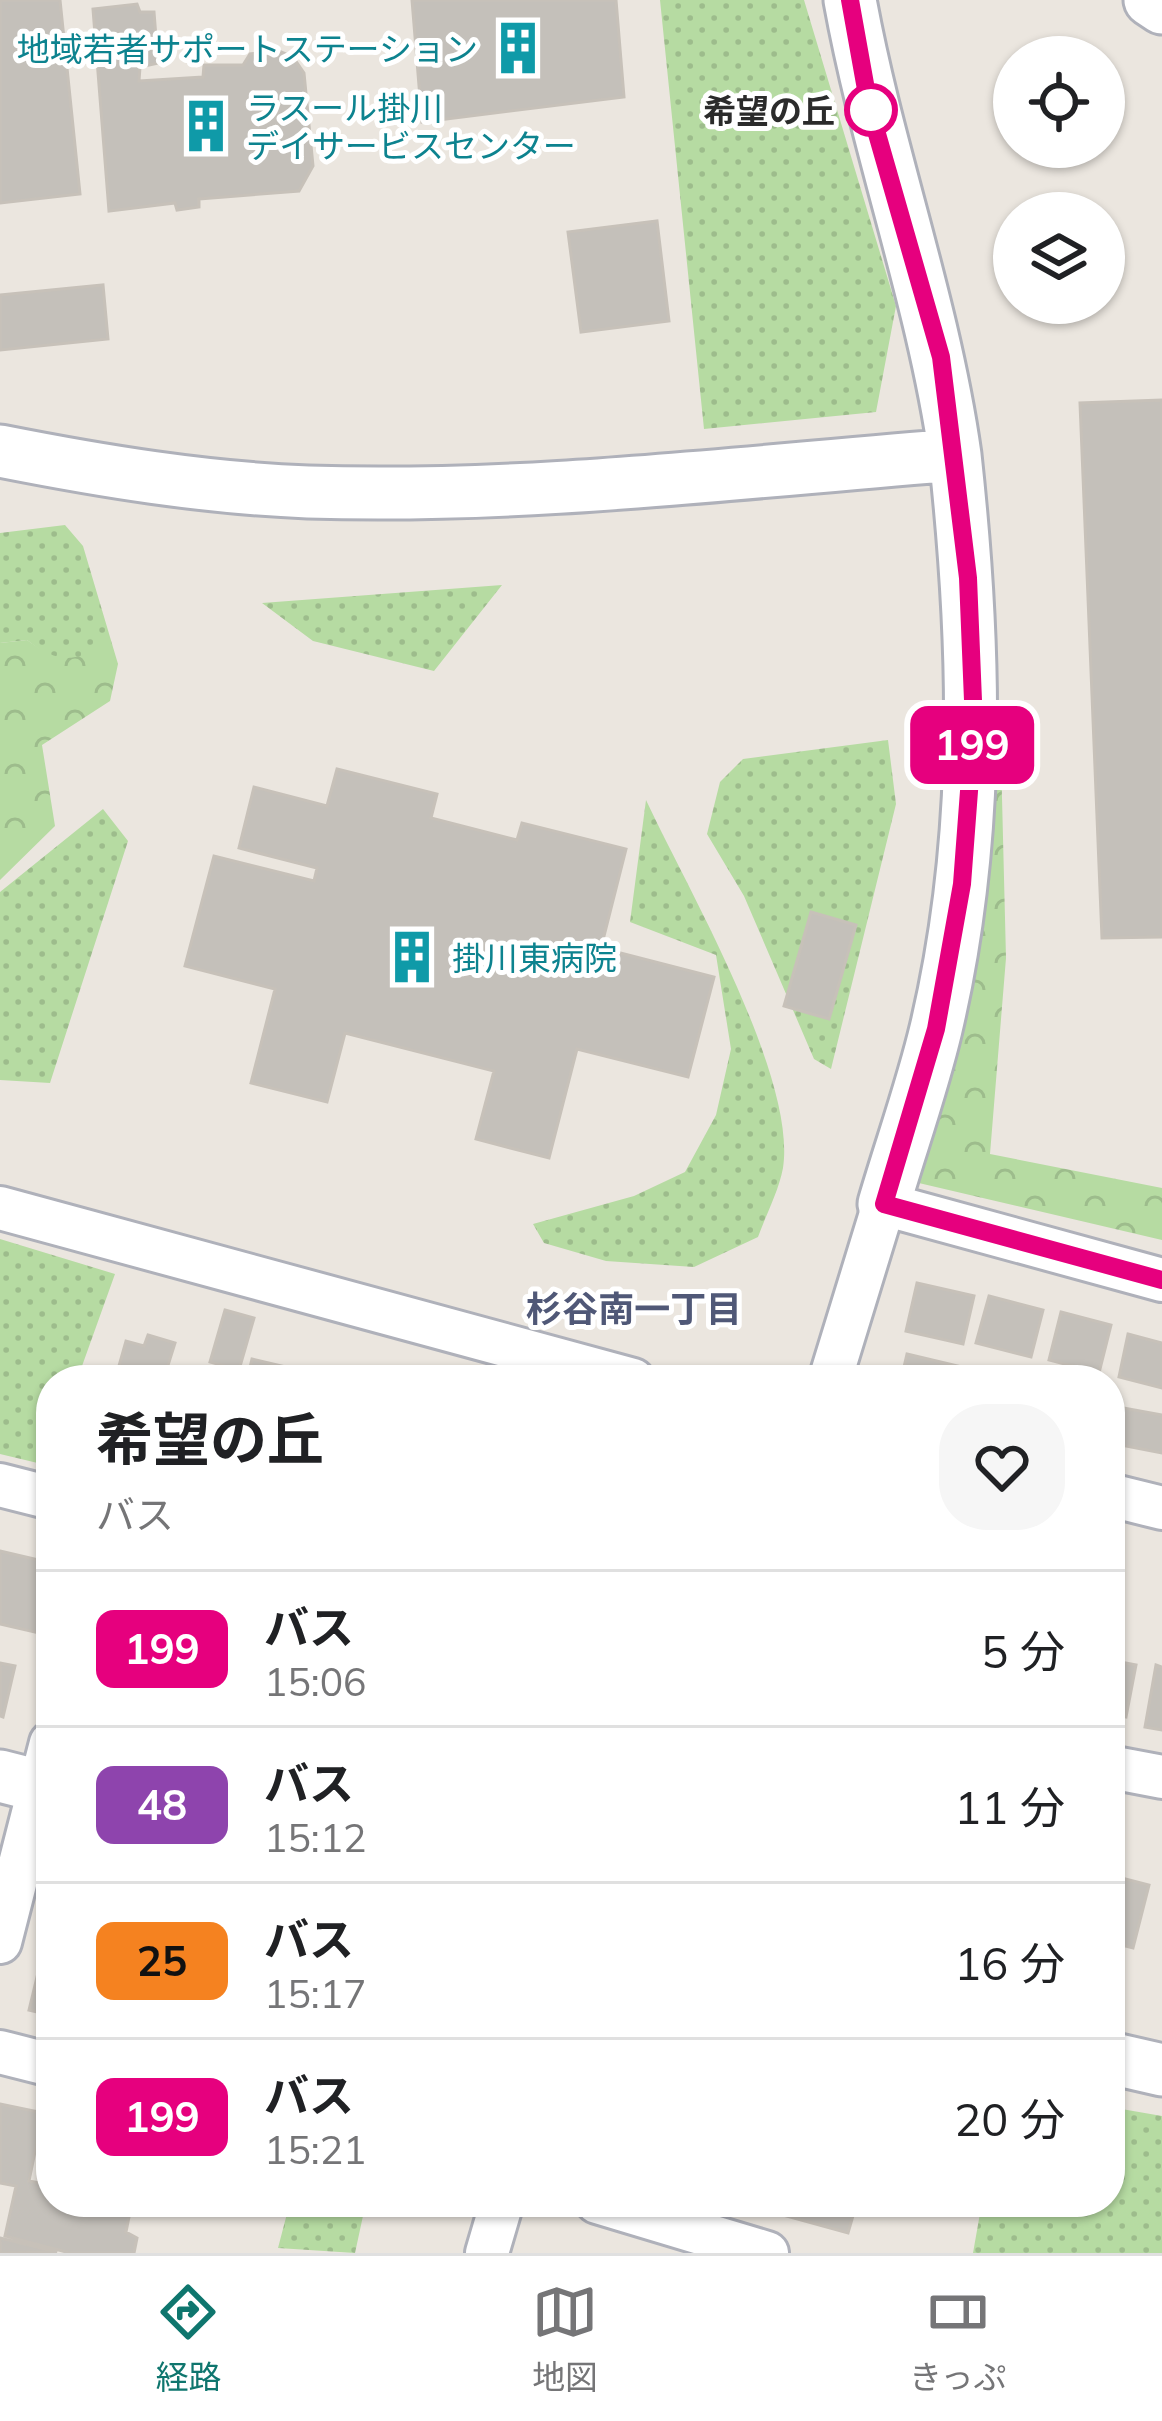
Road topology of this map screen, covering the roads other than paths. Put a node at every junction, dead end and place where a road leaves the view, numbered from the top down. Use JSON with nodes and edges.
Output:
{"nodes":[{"id":1,"x":850,"y":0,"type":"edge"},
{"id":2,"x":1150,"y":0,"type":"edge"},
{"id":3,"x":1162,"y":8,"type":"edge"},
{"id":4,"x":0,"y":451,"type":"edge"},
{"id":5,"x":955,"y":455,"type":"junction"},
{"id":6,"x":884,"y":1204,"type":"junction"},
{"id":7,"x":0,"y":1208,"type":"edge"},
{"id":8,"x":1162,"y":1280,"type":"edge"},
{"id":9,"x":549,"y":1365,"type":"edge"},
{"id":10,"x":835,"y":1365,"type":"edge"},
{"id":11,"x":0,"y":1485,"type":"edge"},
{"id":12,"x":36,"y":1494,"type":"edge"},
{"id":13,"x":1125,"y":1499,"type":"edge"},
{"id":14,"x":1162,"y":1508,"type":"edge"},
{"id":15,"x":1125,"y":1769,"type":"edge"},
{"id":16,"x":35,"y":1774,"type":"edge"},
{"id":17,"x":1162,"y":1777,"type":"edge"},
{"id":18,"x":0,"y":1942,"type":"edge"},
{"id":19,"x":0,"y":2052,"type":"edge"},
{"id":20,"x":36,"y":2061,"type":"edge"},
{"id":21,"x":1125,"y":2062,"type":"edge"},
{"id":22,"x":1162,"y":2070,"type":"edge"},
{"id":23,"x":498,"y":2217,"type":"edge"},
{"id":24,"x":651,"y":2217,"type":"edge"},
{"id":25,"x":487,"y":2253,"type":"edge"},
{"id":26,"x":767,"y":2253,"type":"edge"}],
"edges":[{"from":1,"to":5,"type":"street"},
{"from":2,"to":3,"type":"street"},
{"from":4,"to":5,"type":"street"},
{"from":5,"to":6,"type":"street"},
{"from":6,"to":8,"type":"street"},
{"from":6,"to":10,"type":"street"},
{"from":7,"to":9,"type":"street"},
{"from":11,"to":12,"type":"street"},
{"from":13,"to":14,"type":"street"},
{"from":15,"to":17,"type":"street"},
{"from":16,"to":18,"type":"street"},
{"from":19,"to":20,"type":"street"},
{"from":21,"to":22,"type":"street"},
{"from":23,"to":25,"type":"street"},
{"from":24,"to":26,"type":"street"}]}
